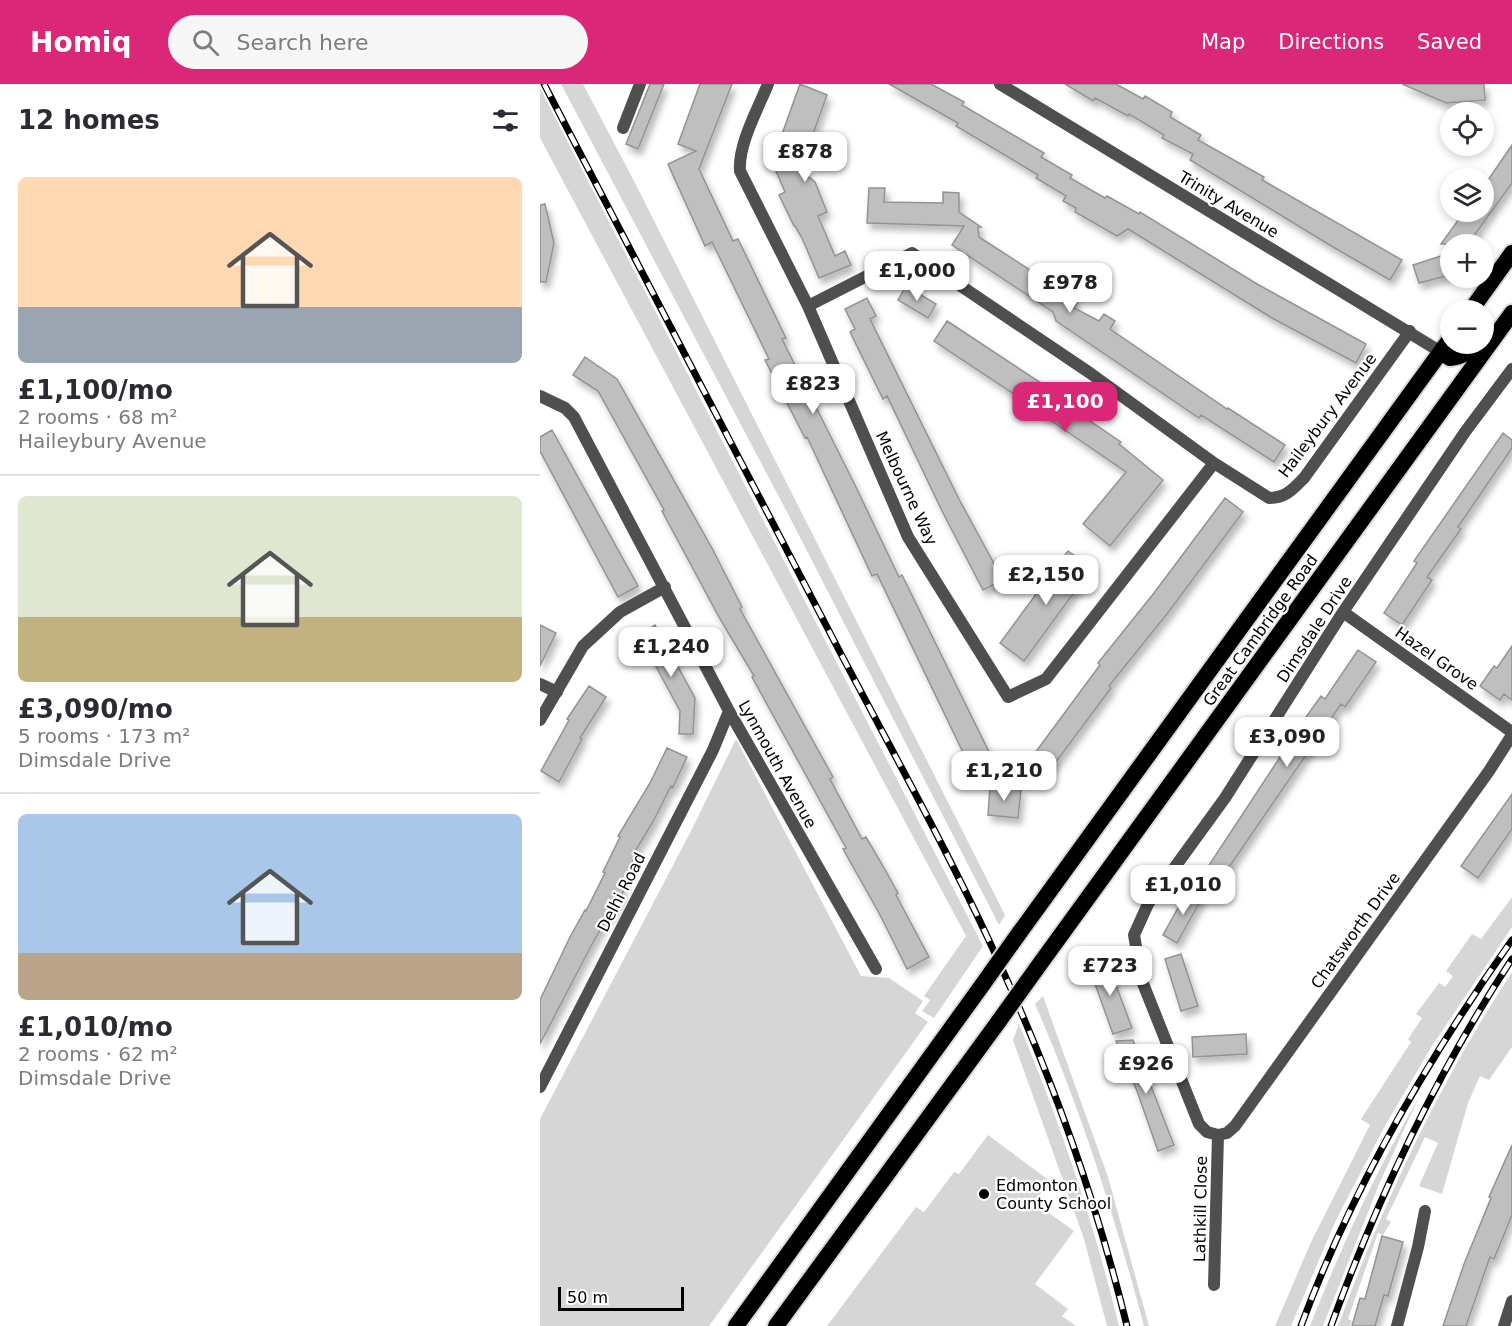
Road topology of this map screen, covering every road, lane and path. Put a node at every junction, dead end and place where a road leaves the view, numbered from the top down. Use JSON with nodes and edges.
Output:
{"nodes":[{"id":1,"x":640,"y":84,"type":"edge"},
{"id":2,"x":768,"y":84,"type":"edge"},
{"id":3,"x":1000,"y":84,"type":"edge"},
{"id":4,"x":623,"y":128,"type":"dead end"},
{"id":5,"x":1512,"y":254,"type":"edge"},
{"id":6,"x":1478,"y":300,"type":"edge"},
{"id":7,"x":808,"y":306,"type":"junction"},
{"id":8,"x":1512,"y":306,"type":"edge"},
{"id":9,"x":1512,"y":313,"type":"edge"},
{"id":10,"x":1494,"y":325,"type":"edge"},
{"id":11,"x":1410,"y":331,"type":"junction"},
{"id":12,"x":1440,"y":343,"type":"edge"},
{"id":13,"x":1440,"y":353,"type":"edge"},
{"id":14,"x":1449,"y":354,"type":"edge"},
{"id":15,"x":1464,"y":354,"type":"edge"},
{"id":16,"x":1512,"y":369,"type":"edge"},
{"id":17,"x":540,"y":396,"type":"edge"},
{"id":18,"x":1214,"y":463,"type":"junction"},
{"id":19,"x":664,"y":587,"type":"junction"},
{"id":20,"x":1343,"y":612,"type":"junction"},
{"id":21,"x":540,"y":684,"type":"edge"},
{"id":22,"x":556,"y":692,"type":"junction"},
{"id":23,"x":729,"y":711,"type":"junction"},
{"id":24,"x":540,"y":720,"type":"edge"},
{"id":25,"x":1512,"y":733,"type":"edge"},
{"id":26,"x":876,"y":969,"type":"dead end"},
{"id":27,"x":540,"y":1087,"type":"edge"},
{"id":28,"x":1218,"y":1135,"type":"junction"},
{"id":29,"x":1425,"y":1211,"type":"dead end"},
{"id":30,"x":1214,"y":1284,"type":"dead end"},
{"id":31,"x":1512,"y":1301,"type":"edge"},
{"id":32,"x":736,"y":1326,"type":"edge"},
{"id":33,"x":776,"y":1326,"type":"edge"},
{"id":34,"x":1397,"y":1326,"type":"edge"},
{"id":35,"x":1504,"y":1326,"type":"edge"}],
"edges":[{"from":1,"to":4,"type":"street"},
{"from":2,"to":7,"type":"street","name":"Melbourne Way"},
{"from":3,"to":11,"type":"street","name":"Trinity Avenue"},
{"from":5,"to":6,"type":"highway"},
{"from":7,"to":18,"type":"street","name":"Haileybury Avenue"},
{"from":7,"to":18,"type":"street","name":"Melbourne Way"},
{"from":8,"to":10,"type":"highway"},
{"from":9,"to":33,"type":"highway","name":"Great Cambridge Road","bridge":true},
{"from":11,"to":12,"type":"street","name":"Trinity Avenue"},
{"from":11,"to":18,"type":"street","name":"Haileybury Avenue"},
{"from":13,"to":32,"type":"highway","name":"Great Cambridge Road","bridge":true},
{"from":14,"to":15,"type":"highway"},
{"from":16,"to":20,"type":"street","name":"Dimsdale Drive"},
{"from":17,"to":19,"type":"street","name":"Lynmouth Avenue"},
{"from":19,"to":22,"type":"street"},
{"from":19,"to":23,"type":"street","name":"Lynmouth Avenue"},
{"from":20,"to":25,"type":"street","name":"Hazel Grove"},
{"from":20,"to":28,"type":"street","name":"Dimsdale Drive"},
{"from":21,"to":22,"type":"street"},
{"from":22,"to":24,"type":"street"},
{"from":23,"to":26,"type":"street","name":"Lynmouth Avenue"},
{"from":23,"to":27,"type":"street","name":"Delhi Road"},
{"from":25,"to":28,"type":"street","name":"Chatsworth Drive"},
{"from":28,"to":30,"type":"street","name":"Lathkill Close"},
{"from":29,"to":34,"type":"street"},
{"from":31,"to":35,"type":"street"}]}
